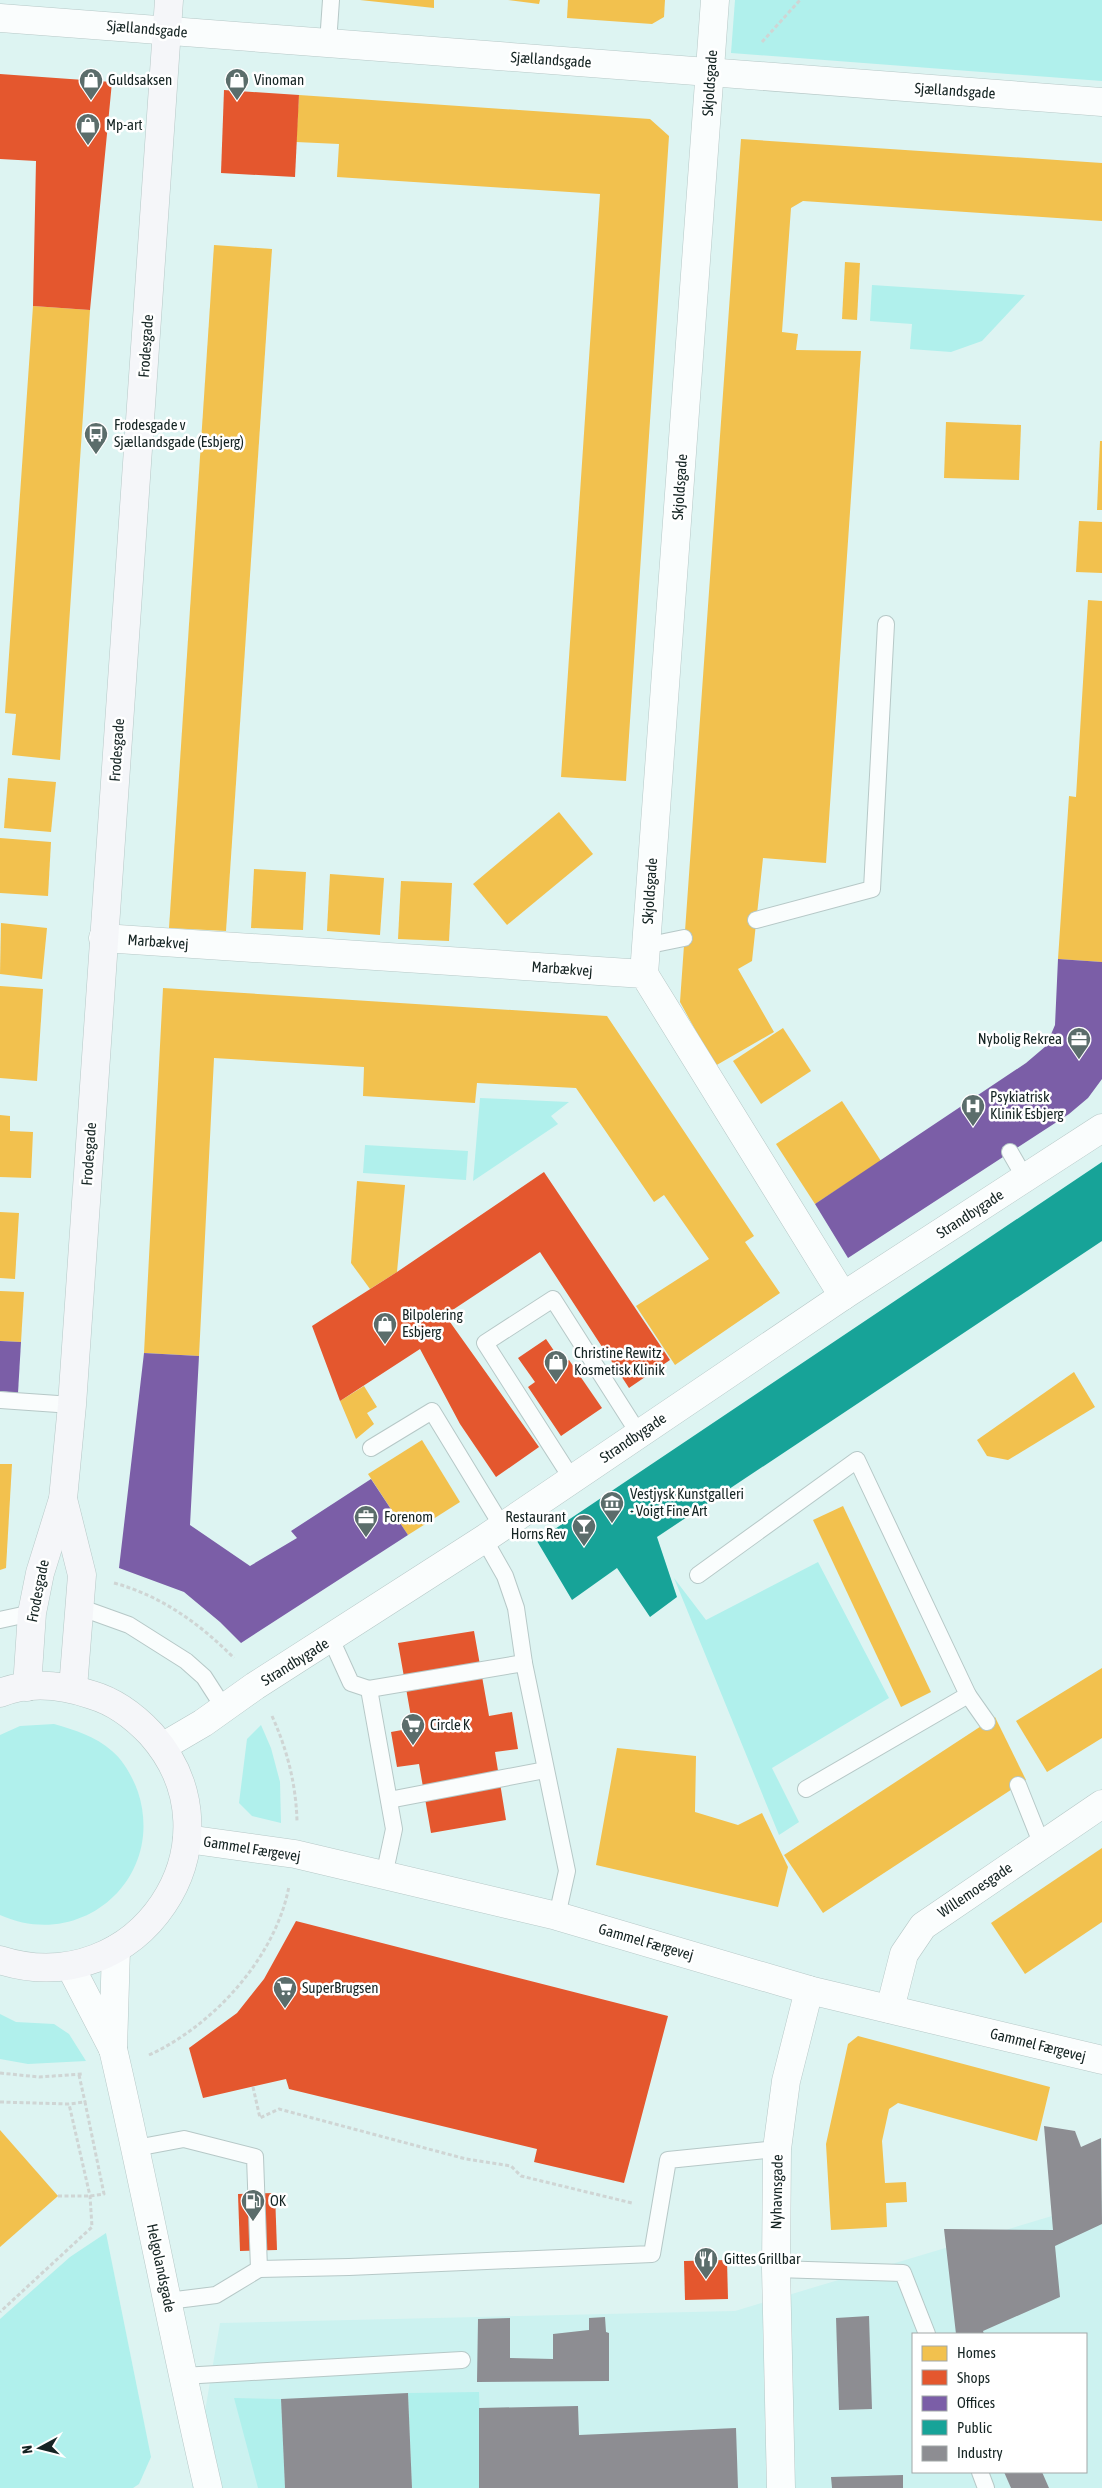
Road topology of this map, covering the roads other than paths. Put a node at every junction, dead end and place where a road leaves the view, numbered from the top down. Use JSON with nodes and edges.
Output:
{"nodes":[{"id":1,"x":169,"y":0,"type":"edge"},
{"id":2,"x":331,"y":0,"type":"edge"},
{"id":3,"x":715,"y":0,"type":"edge"},
{"id":4,"x":0,"y":18,"type":"edge"},
{"id":5,"x":167,"y":31,"type":"junction"},
{"id":6,"x":328,"y":43,"type":"junction"},
{"id":7,"x":711,"y":72,"type":"junction"},
{"id":8,"x":1102,"y":102,"type":"edge"},
{"id":9,"x":886,"y":624,"type":"dead end"},
{"id":10,"x":756,"y":920,"type":"dead end"},
{"id":11,"x":103,"y":938,"type":"junction"},
{"id":12,"x":684,"y":938,"type":"dead end"},
{"id":13,"x":645,"y":946,"type":"junction"},
{"id":14,"x":644,"y":974,"type":"junction"},
{"id":15,"x":1102,"y":1128,"type":"edge"},
{"id":16,"x":1010,"y":1152,"type":"dead end"},
{"id":17,"x":1025,"y":1178,"type":"junction"},
{"id":18,"x":843,"y":1296,"type":"junction"},
{"id":19,"x":0,"y":1400,"type":"edge"},
{"id":20,"x":72,"y":1405,"type":"junction"},
{"id":21,"x":640,"y":1434,"type":"junction"},
{"id":22,"x":371,"y":1448,"type":"dead end"},
{"id":23,"x":572,"y":1479,"type":"junction"},
{"id":24,"x":63,"y":1499,"type":"junction"},
{"id":25,"x":493,"y":1532,"type":"junction"},
{"id":26,"x":698,"y":1575,"type":"dead end"},
{"id":27,"x":79,"y":1607,"type":"junction"},
{"id":28,"x":32,"y":1613,"type":"junction"},
{"id":29,"x":0,"y":1620,"type":"edge"},
{"id":30,"x":331,"y":1639,"type":"junction"},
{"id":31,"x":524,"y":1663,"type":"junction"},
{"id":32,"x":27,"y":1686,"type":"junction"},
{"id":33,"x":73,"y":1688,"type":"junction"},
{"id":34,"x":369,"y":1689,"type":"junction"},
{"id":35,"x":0,"y":1694,"type":"edge"},
{"id":36,"x":968,"y":1695,"type":"junction"},
{"id":37,"x":224,"y":1708,"type":"junction"},
{"id":38,"x":987,"y":1722,"type":"dead end"},
{"id":39,"x":162,"y":1747,"type":"junction"},
{"id":40,"x":545,"y":1770,"type":"junction"},
{"id":41,"x":1018,"y":1785,"type":"dead end"},
{"id":42,"x":806,"y":1789,"type":"dead end"},
{"id":43,"x":389,"y":1800,"type":"junction"},
{"id":44,"x":1102,"y":1804,"type":"edge"},
{"id":45,"x":187,"y":1839,"type":"junction"},
{"id":46,"x":1042,"y":1845,"type":"junction"},
{"id":47,"x":384,"y":1876,"type":"junction"},
{"id":48,"x":558,"y":1916,"type":"junction"},
{"id":49,"x":116,"y":1950,"type":"junction"},
{"id":50,"x":0,"y":1960,"type":"edge"},
{"id":51,"x":70,"y":1966,"type":"junction"},
{"id":52,"x":809,"y":1990,"type":"junction"},
{"id":53,"x":890,"y":2009,"type":"junction"},
{"id":54,"x":115,"y":2058,"type":"junction"},
{"id":55,"x":1102,"y":2060,"type":"edge"},
{"id":56,"x":136,"y":2148,"type":"junction"},
{"id":57,"x":777,"y":2149,"type":"junction"},
{"id":58,"x":259,"y":2268,"type":"junction"},
{"id":59,"x":776,"y":2269,"type":"junction"},
{"id":60,"x":168,"y":2301,"type":"junction"},
{"id":61,"x":926,"y":2333,"type":"edge"},
{"id":62,"x":462,"y":2360,"type":"dead end"},
{"id":63,"x":182,"y":2376,"type":"junction"},
{"id":64,"x":980,"y":2473,"type":"edge"},
{"id":65,"x":208,"y":2488,"type":"edge"},
{"id":66,"x":781,"y":2488,"type":"edge"},
{"id":67,"x":986,"y":2488,"type":"edge"}],
"edges":[{"from":1,"to":5,"type":"main road","name":"Frodesgade"},
{"from":2,"to":6,"type":"lane"},
{"from":3,"to":7,"type":"street","name":"Skjoldsgade"},
{"from":4,"to":5,"type":"street","name":"Sjællandsgade"},
{"from":5,"to":6,"type":"street","name":"Sjællandsgade"},
{"from":5,"to":11,"type":"main road","name":"Frodesgade"},
{"from":6,"to":7,"type":"street","name":"Sjællandsgade"},
{"from":7,"to":8,"type":"street","name":"Sjællandsgade"},
{"from":7,"to":13,"type":"street","name":"Skjoldsgade"},
{"from":9,"to":10,"type":"lane"},
{"from":11,"to":14,"type":"street","name":"Marbækvej"},
{"from":11,"to":20,"type":"main road","name":"Frodesgade"},
{"from":12,"to":13,"type":"lane"},
{"from":13,"to":14,"type":"street","name":"Skjoldsgade"},
{"from":14,"to":18,"type":"street"},
{"from":15,"to":17,"type":"street","name":"Strandbygade"},
{"from":16,"to":17,"type":"lane"},
{"from":17,"to":18,"type":"street","name":"Strandbygade"},
{"from":18,"to":21,"type":"street","name":"Strandbygade"},
{"from":19,"to":20,"type":"lane"},
{"from":20,"to":24,"type":"main road","name":"Frodesgade"},
{"from":21,"to":23,"type":"street","name":"Strandbygade"},
{"from":21,"to":23,"type":"lane"},
{"from":22,"to":25,"type":"lane"},
{"from":23,"to":25,"type":"street","name":"Strandbygade"},
{"from":24,"to":27,"type":"main road","name":"Frodesgade"},
{"from":24,"to":28,"type":"main road","name":"Frodesgade"},
{"from":25,"to":30,"type":"street","name":"Strandbygade"},
{"from":25,"to":31,"type":"lane"},
{"from":26,"to":36,"type":"lane"},
{"from":27,"to":33,"type":"main road","name":"Frodesgade"},
{"from":27,"to":37,"type":"lane"},
{"from":28,"to":29,"type":"lane"},
{"from":28,"to":32,"type":"main road","name":"Frodesgade"},
{"from":30,"to":34,"type":"lane"},
{"from":30,"to":37,"type":"street","name":"Strandbygade"},
{"from":31,"to":34,"type":"lane"},
{"from":31,"to":40,"type":"lane"},
{"from":32,"to":33,"type":"main road"},
{"from":32,"to":35,"type":"main road"},
{"from":33,"to":39,"type":"main road"},
{"from":34,"to":43,"type":"lane"},
{"from":36,"to":38,"type":"lane"},
{"from":36,"to":42,"type":"lane"},
{"from":37,"to":39,"type":"street","name":"Strandbygade"},
{"from":39,"to":45,"type":"main road"},
{"from":40,"to":43,"type":"lane"},
{"from":40,"to":48,"type":"lane"},
{"from":41,"to":46,"type":"lane"},
{"from":43,"to":47,"type":"lane"},
{"from":44,"to":46,"type":"street","name":"Willemoesgade"},
{"from":45,"to":47,"type":"street","name":"Gammel Færgevej"},
{"from":45,"to":49,"type":"main road"},
{"from":46,"to":53,"type":"street","name":"Willemoesgade"},
{"from":47,"to":48,"type":"street","name":"Gammel Færgevej"},
{"from":48,"to":52,"type":"street","name":"Gammel Færgevej"},
{"from":49,"to":51,"type":"main road"},
{"from":49,"to":54,"type":"street","name":"Helgolandsgade"},
{"from":50,"to":51,"type":"main road"},
{"from":51,"to":54,"type":"street","name":"Helgolandsgade"},
{"from":52,"to":53,"type":"street","name":"Gammel Færgevej"},
{"from":52,"to":57,"type":"street","name":"Nyhavnsgade"},
{"from":53,"to":55,"type":"street","name":"Gammel Færgevej"},
{"from":54,"to":56,"type":"street","name":"Helgolandsgade"},
{"from":56,"to":58,"type":"lane"},
{"from":56,"to":60,"type":"street","name":"Helgolandsgade"},
{"from":57,"to":58,"type":"lane"},
{"from":57,"to":59,"type":"street","name":"Nyhavnsgade"},
{"from":58,"to":60,"type":"lane"},
{"from":59,"to":61,"type":"lane"},
{"from":59,"to":66,"type":"street","name":"Nyhavnsgade"},
{"from":60,"to":63,"type":"street","name":"Helgolandsgade"},
{"from":62,"to":63,"type":"lane"},
{"from":63,"to":65,"type":"street","name":"Helgolandsgade"},
{"from":64,"to":67,"type":"lane"}]}
